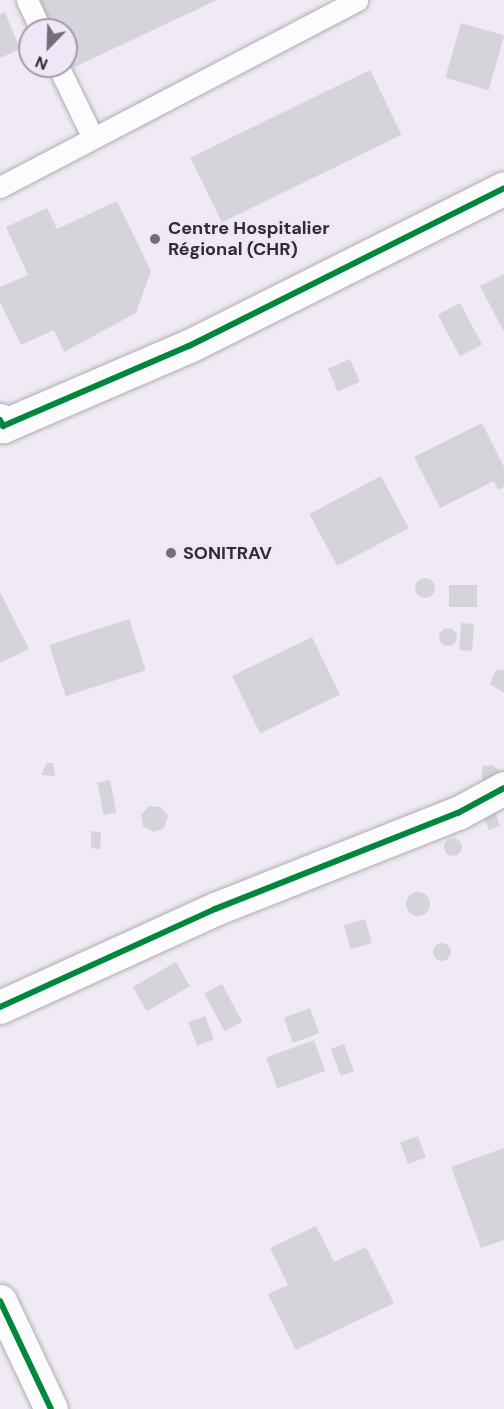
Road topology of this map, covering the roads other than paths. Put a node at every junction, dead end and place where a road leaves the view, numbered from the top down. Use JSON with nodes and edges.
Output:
{"nodes":[{"id":1,"x":27,"y":0,"type":"edge"},
{"id":2,"x":357,"y":0,"type":"edge"},
{"id":3,"x":35,"y":18,"type":"edge"},
{"id":4,"x":64,"y":78,"type":"edge"},
{"id":5,"x":93,"y":138,"type":"junction"},
{"id":6,"x":0,"y":187,"type":"edge"},
{"id":7,"x":504,"y":188,"type":"edge"},
{"id":8,"x":1,"y":425,"type":"edge"},
{"id":9,"x":504,"y":788,"type":"edge"},
{"id":10,"x":0,"y":1007,"type":"edge"},
{"id":11,"x":0,"y":1301,"type":"edge"},
{"id":12,"x":51,"y":1409,"type":"edge"}],
"edges":[{"from":1,"to":3,"type":"lane"},
{"from":2,"to":5,"type":"lane"},
{"from":4,"to":5,"type":"lane"},
{"from":5,"to":6,"type":"lane"},
{"from":7,"to":8,"type":"street"},
{"from":9,"to":10,"type":"street"},
{"from":11,"to":12,"type":"street"}]}
